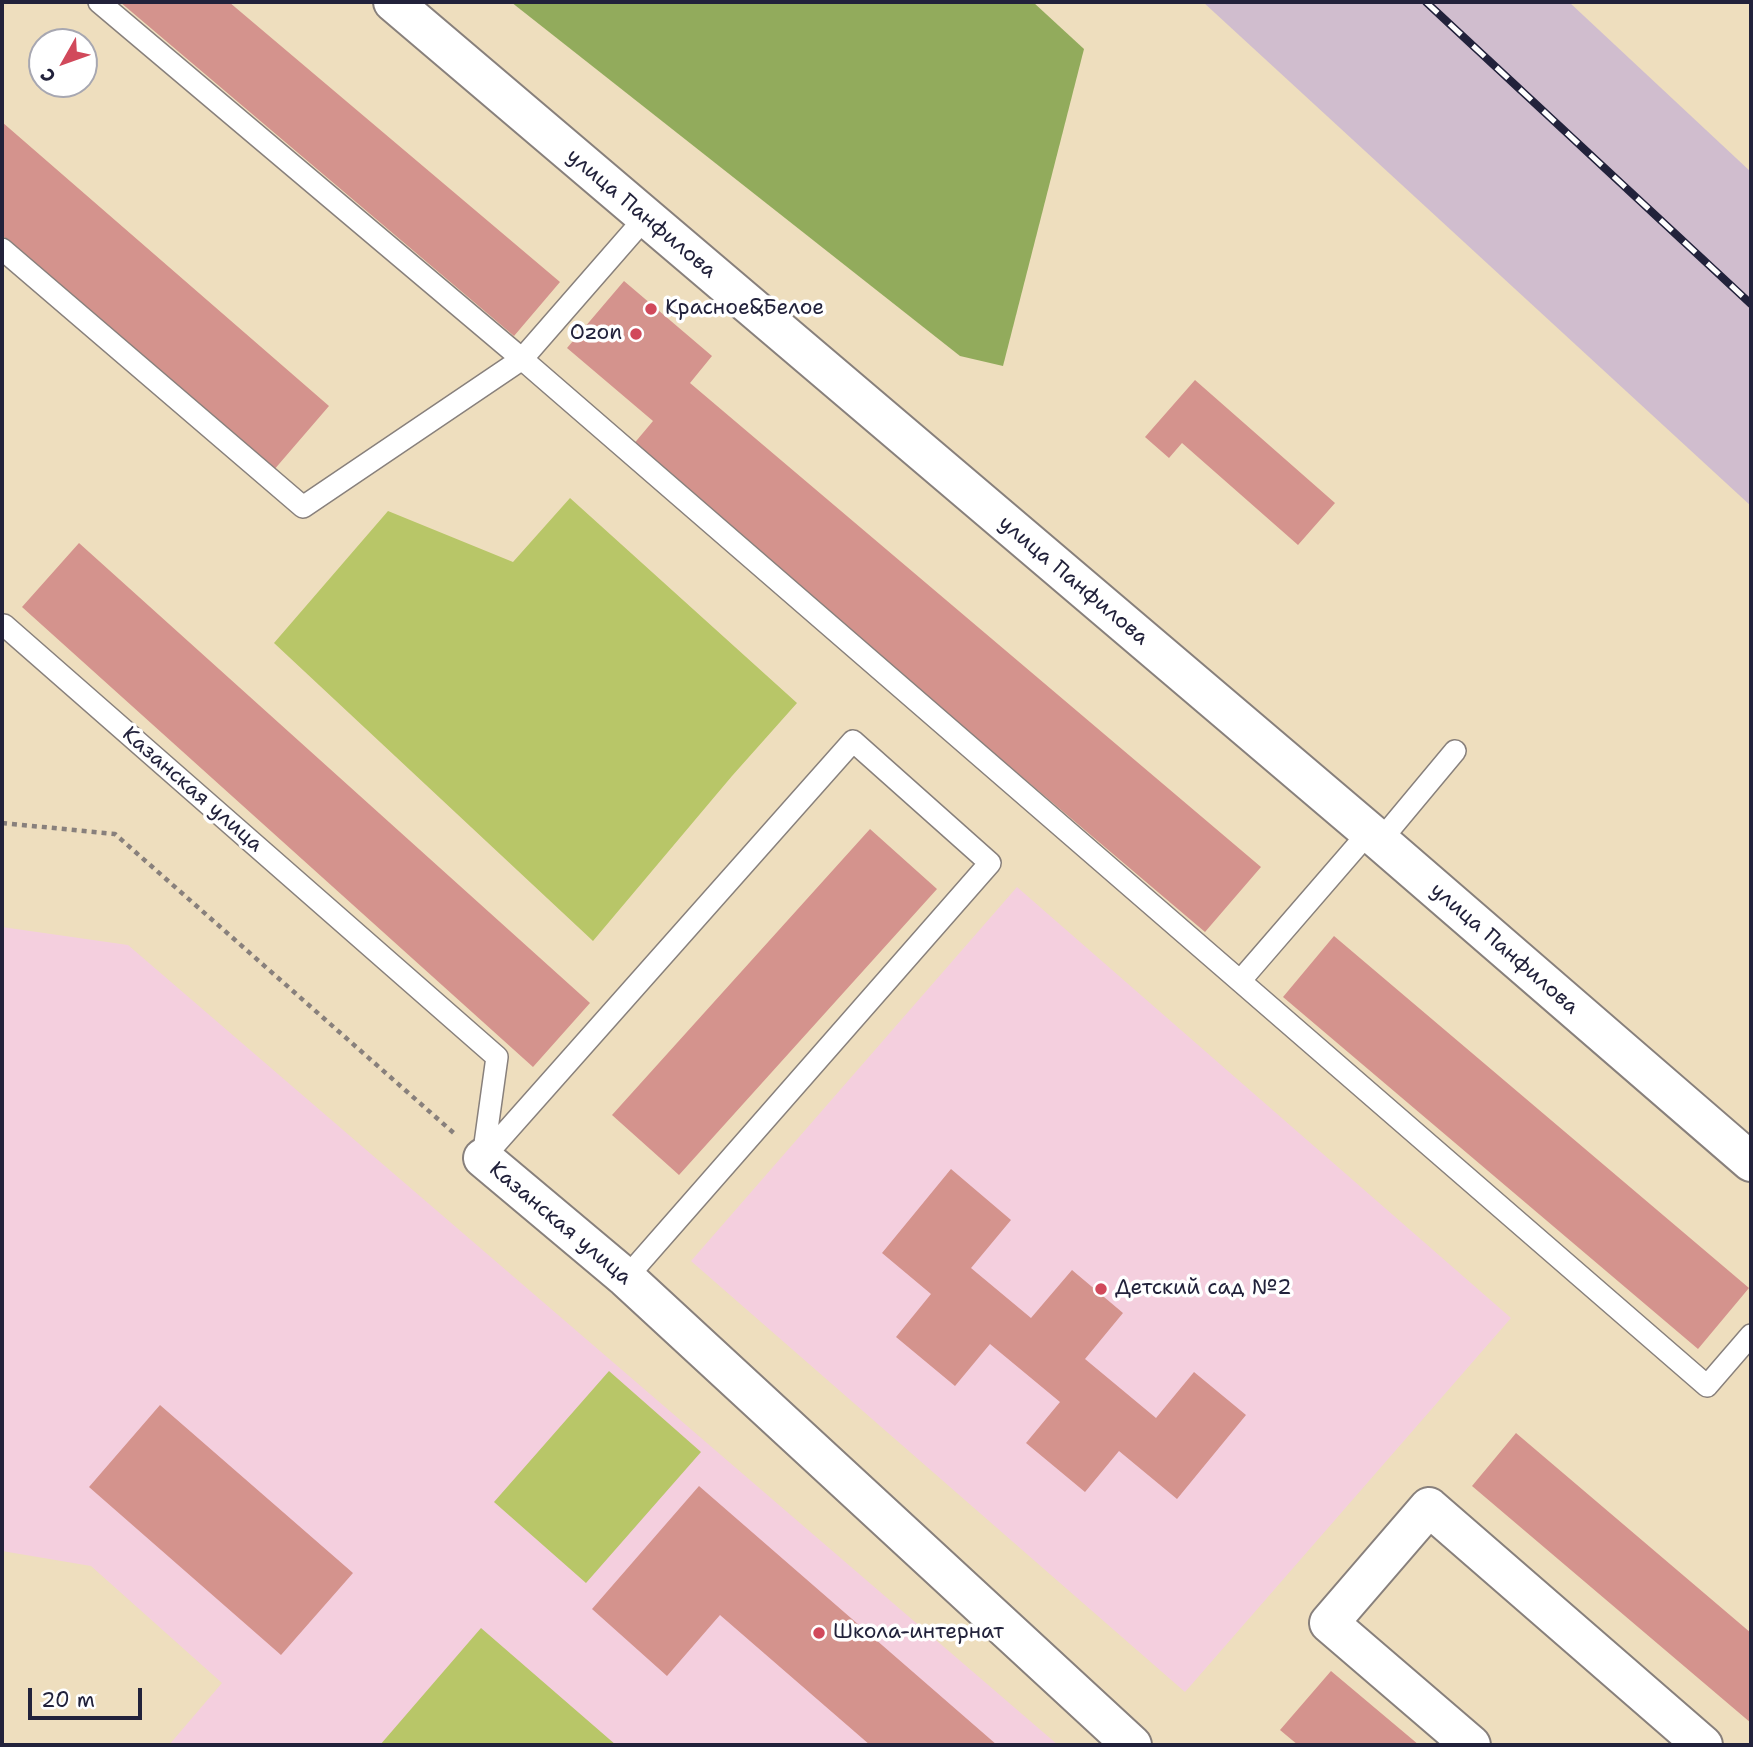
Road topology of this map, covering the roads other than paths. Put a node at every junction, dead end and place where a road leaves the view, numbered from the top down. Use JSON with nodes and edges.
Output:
{"nodes":[{"id":1,"x":99,"y":2,"type":"edge"},
{"id":2,"x":393,"y":2,"type":"edge"},
{"id":3,"x":645,"y":218,"type":"junction"},
{"id":4,"x":2,"y":249,"type":"edge"},
{"id":5,"x":522,"y":359,"type":"junction"},
{"id":6,"x":4,"y":625,"type":"dead end"},
{"id":7,"x":1455,"y":751,"type":"dead end"},
{"id":8,"x":1374,"y":837,"type":"junction"},
{"id":9,"x":1240,"y":981,"type":"junction"},
{"id":10,"x":483,"y":1158,"type":"junction"},
{"id":11,"x":1751,"y":1162,"type":"edge"},
{"id":12,"x":626,"y":1278,"type":"junction"},
{"id":13,"x":1751,"y":1335,"type":"edge"},
{"id":14,"x":1132,"y":1745,"type":"edge"},
{"id":15,"x":1471,"y":1745,"type":"edge"},
{"id":16,"x":1703,"y":1745,"type":"edge"}],
"edges":[{"from":1,"to":5,"type":"lane"},
{"from":2,"to":3,"type":"street","name":"улица Панфилова"},
{"from":3,"to":5,"type":"lane"},
{"from":3,"to":8,"type":"street","name":"улица Панфилова"},
{"from":4,"to":5,"type":"lane"},
{"from":5,"to":9,"type":"lane"},
{"from":6,"to":10,"type":"lane","name":"Казанская улица"},
{"from":7,"to":8,"type":"lane"},
{"from":8,"to":9,"type":"lane"},
{"from":8,"to":11,"type":"street","name":"улица Панфилова"},
{"from":9,"to":13,"type":"lane"},
{"from":10,"to":12,"type":"street","name":"Казанская улица"},
{"from":10,"to":12,"type":"lane"},
{"from":12,"to":14,"type":"street","name":"Казанская улица"},
{"from":15,"to":16,"type":"street"}]}
